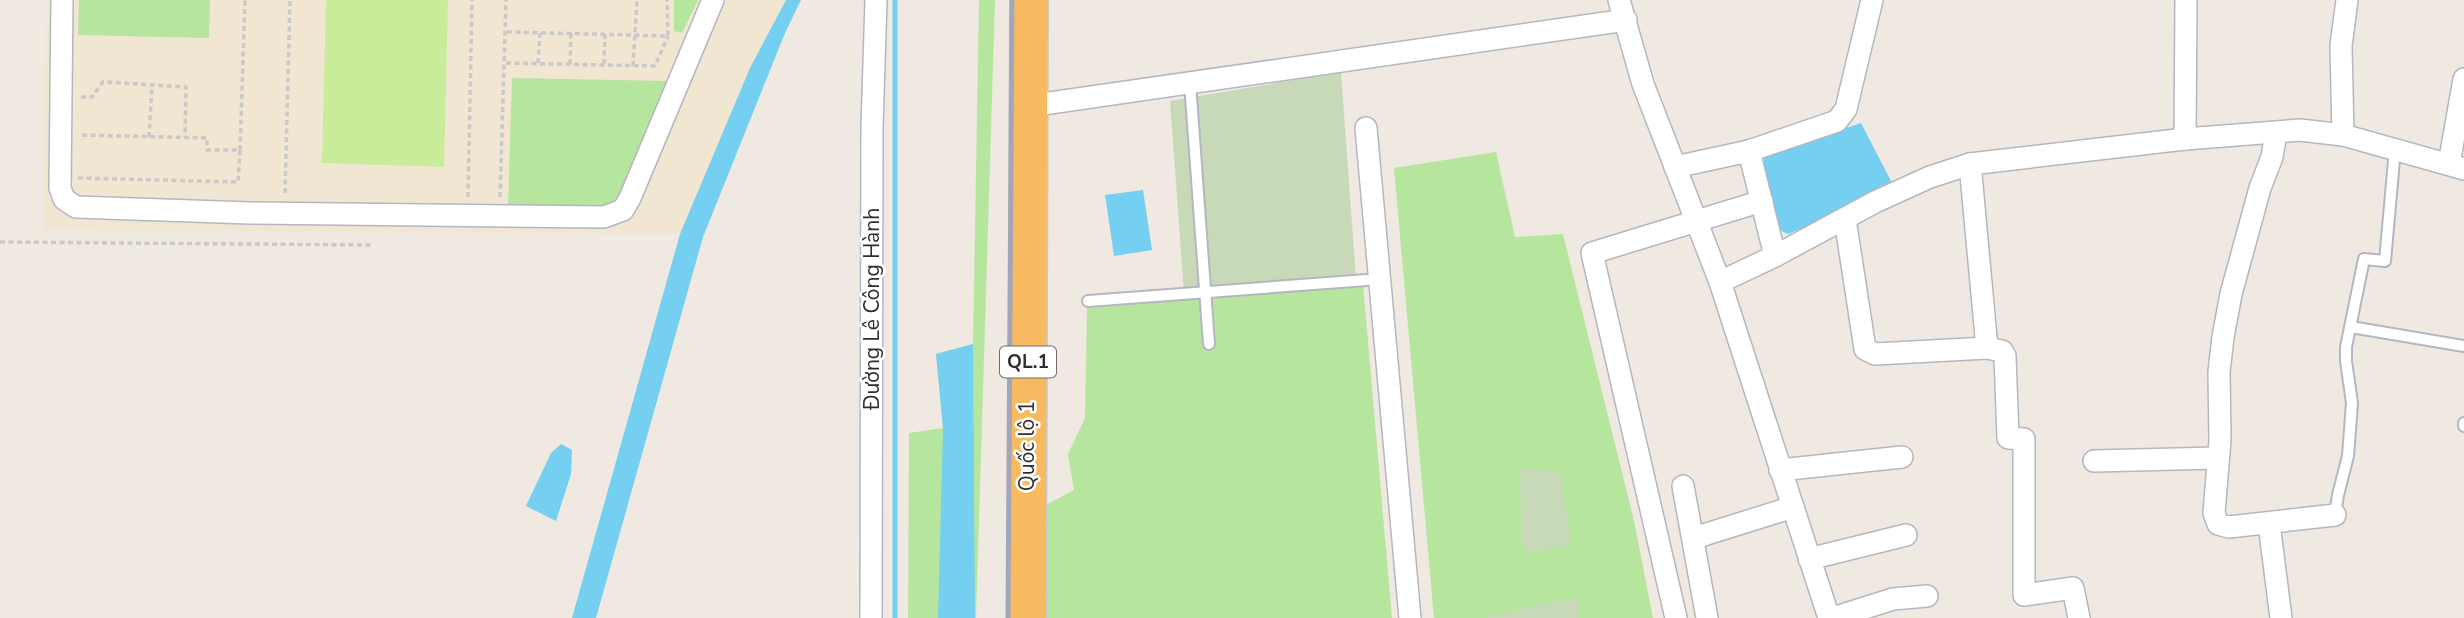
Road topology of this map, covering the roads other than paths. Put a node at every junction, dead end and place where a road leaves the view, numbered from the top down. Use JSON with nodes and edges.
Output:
{"nodes":[{"id":1,"x":62,"y":0,"type":"edge"},
{"id":2,"x":713,"y":0,"type":"edge"},
{"id":3,"x":876,"y":0,"type":"edge"},
{"id":4,"x":1029,"y":0,"type":"edge"},
{"id":5,"x":1872,"y":0,"type":"edge"},
{"id":6,"x":2186,"y":0,"type":"edge"},
{"id":7,"x":2347,"y":0,"type":"edge"},
{"id":8,"x":1623,"y":10,"type":"edge"},
{"id":9,"x":2464,"y":79,"type":"edge"},
{"id":10,"x":1189,"y":83,"type":"junction"},
{"id":11,"x":1029,"y":106,"type":"junction"},
{"id":12,"x":1366,"y":128,"type":"dead end"},
{"id":13,"x":2276,"y":133,"type":"junction"},
{"id":14,"x":2343,"y":135,"type":"junction"},
{"id":15,"x":2185,"y":139,"type":"junction"},
{"id":16,"x":2395,"y":149,"type":"junction"},
{"id":17,"x":1749,"y":151,"type":"junction"},
{"id":18,"x":1970,"y":164,"type":"junction"},
{"id":19,"x":1675,"y":167,"type":"junction"},
{"id":20,"x":2456,"y":167,"type":"edge"},
{"id":21,"x":1762,"y":201,"type":"junction"},
{"id":22,"x":1846,"y":219,"type":"junction"},
{"id":23,"x":1696,"y":221,"type":"junction"},
{"id":24,"x":1774,"y":256,"type":"junction"},
{"id":25,"x":1367,"y":280,"type":"dead end"},
{"id":26,"x":1720,"y":282,"type":"junction"},
{"id":27,"x":1205,"y":292,"type":"junction"},
{"id":28,"x":1088,"y":301,"type":"dead end"},
{"id":29,"x":2351,"y":327,"type":"junction"},
{"id":30,"x":1209,"y":344,"type":"dead end"},
{"id":31,"x":2464,"y":346,"type":"edge"},
{"id":32,"x":1987,"y":348,"type":"junction"},
{"id":33,"x":1902,"y":457,"type":"dead end"},
{"id":34,"x":2218,"y":458,"type":"junction"},
{"id":35,"x":2094,"y":461,"type":"dead end"},
{"id":36,"x":1780,"y":470,"type":"junction"},
{"id":37,"x":1683,"y":486,"type":"dead end"},
{"id":38,"x":1793,"y":507,"type":"junction"},
{"id":39,"x":2335,"y":515,"type":"joint"},
{"id":40,"x":2269,"y":524,"type":"junction"},
{"id":41,"x":1906,"y":535,"type":"dead end"},
{"id":42,"x":1694,"y":538,"type":"junction"},
{"id":43,"x":1810,"y":559,"type":"junction"},
{"id":44,"x":1927,"y":596,"type":"dead end"},
{"id":45,"x":871,"y":618,"type":"edge"},
{"id":46,"x":1027,"y":618,"type":"edge"},
{"id":47,"x":1410,"y":618,"type":"edge"},
{"id":48,"x":1676,"y":618,"type":"edge"},
{"id":49,"x":1707,"y":618,"type":"edge"},
{"id":50,"x":1831,"y":618,"type":"edge"},
{"id":51,"x":2079,"y":618,"type":"edge"},
{"id":52,"x":2281,"y":618,"type":"edge"}],
"edges":[{"from":1,"to":2,"type":"street"},
{"from":3,"to":45,"type":"street","name":"Đường Lê Công Hành"},
{"from":4,"to":11,"type":"highway","number":"QL.1"},
{"from":5,"to":17,"type":"street"},
{"from":6,"to":15,"type":"street"},
{"from":7,"to":14,"type":"street"},
{"from":8,"to":10,"type":"street"},
{"from":8,"to":19,"type":"street"},
{"from":9,"to":20,"type":"street"},
{"from":10,"to":11,"type":"street"},
{"from":10,"to":27,"type":"lane"},
{"from":11,"to":46,"type":"highway","name":"Quốc lộ 1","number":"QL.1"},
{"from":12,"to":47,"type":"street"},
{"from":13,"to":14,"type":"street"},
{"from":13,"to":15,"type":"street"},
{"from":13,"to":34,"type":"street"},
{"from":14,"to":16,"type":"street"},
{"from":15,"to":18,"type":"street"},
{"from":16,"to":20,"type":"street"},
{"from":16,"to":29,"type":"lane"},
{"from":17,"to":19,"type":"street"},
{"from":17,"to":21,"type":"street"},
{"from":18,"to":22,"type":"street"},
{"from":18,"to":32,"type":"street"},
{"from":19,"to":23,"type":"street"},
{"from":21,"to":23,"type":"street"},
{"from":21,"to":24,"type":"street"},
{"from":22,"to":24,"type":"street"},
{"from":22,"to":32,"type":"street"},
{"from":23,"to":26,"type":"street"},
{"from":23,"to":48,"type":"street"},
{"from":24,"to":26,"type":"street"},
{"from":25,"to":27,"type":"lane"},
{"from":26,"to":36,"type":"street"},
{"from":27,"to":28,"type":"lane"},
{"from":27,"to":30,"type":"lane"},
{"from":29,"to":31,"type":"lane"},
{"from":29,"to":39,"type":"lane"},
{"from":32,"to":51,"type":"street"},
{"from":33,"to":36,"type":"street"},
{"from":34,"to":35,"type":"street"},
{"from":34,"to":40,"type":"street"},
{"from":36,"to":38,"type":"street"},
{"from":37,"to":42,"type":"street"},
{"from":38,"to":42,"type":"street"},
{"from":38,"to":43,"type":"street"},
{"from":39,"to":40,"type":"street"},
{"from":40,"to":52,"type":"street"},
{"from":41,"to":43,"type":"street"},
{"from":42,"to":49,"type":"street"},
{"from":43,"to":50,"type":"street"},
{"from":44,"to":50,"type":"street"}]}
